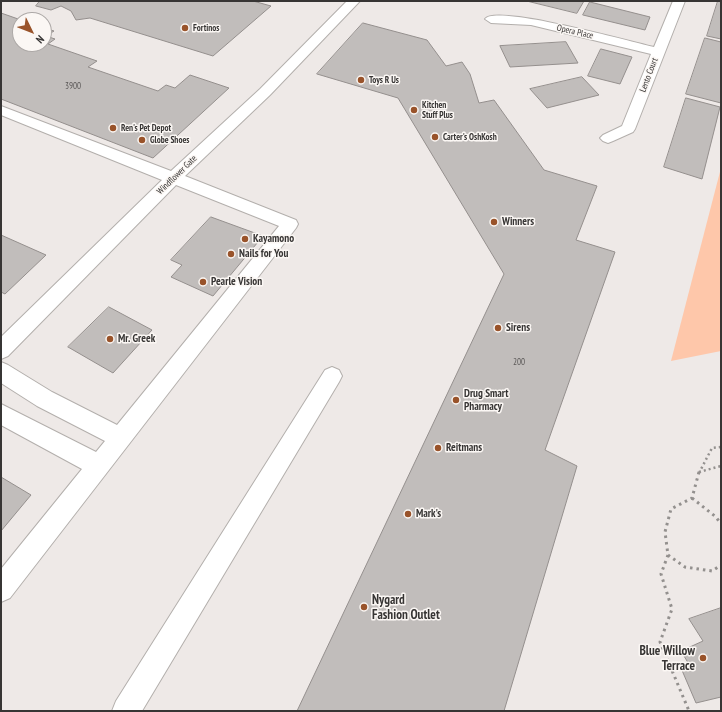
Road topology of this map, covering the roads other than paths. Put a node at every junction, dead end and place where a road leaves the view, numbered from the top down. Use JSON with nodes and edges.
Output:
{"nodes":[{"id":1,"x":354,"y":1,"type":"edge"},
{"id":2,"x":679,"y":1,"type":"edge"},
{"id":3,"x":491,"y":19,"type":"dead end"},
{"id":4,"x":658,"y":52,"type":"junction"},
{"id":5,"x":1,"y":110,"type":"edge"},
{"id":6,"x":608,"y":138,"type":"dead end"},
{"id":7,"x":173,"y":178,"type":"junction"},
{"id":8,"x":1,"y":350,"type":"edge"},
{"id":9,"x":1,"y":371,"type":"edge"},
{"id":10,"x":332,"y":376,"type":"dead end"},
{"id":11,"x":1,"y":414,"type":"edge"},
{"id":12,"x":121,"y":438,"type":"junction"},
{"id":13,"x":99,"y":466,"type":"junction"},
{"id":14,"x":1,"y":589,"type":"edge"},
{"id":15,"x":126,"y":711,"type":"edge"}],
"edges":[{"from":1,"to":7,"type":"street","name":"Windflower Gate"},
{"from":2,"to":4,"type":"street","name":"Lento Court"},
{"from":3,"to":4,"type":"street","name":"Opera Place"},
{"from":4,"to":6,"type":"street","name":"Lento Court"},
{"from":5,"to":7,"type":"street"},
{"from":7,"to":8,"type":"street","name":"Windflower Gate"},
{"from":7,"to":12,"type":"street"},
{"from":9,"to":12,"type":"street"},
{"from":10,"to":15,"type":"street"},
{"from":11,"to":13,"type":"street"},
{"from":12,"to":13,"type":"street"},
{"from":13,"to":14,"type":"street"}]}
